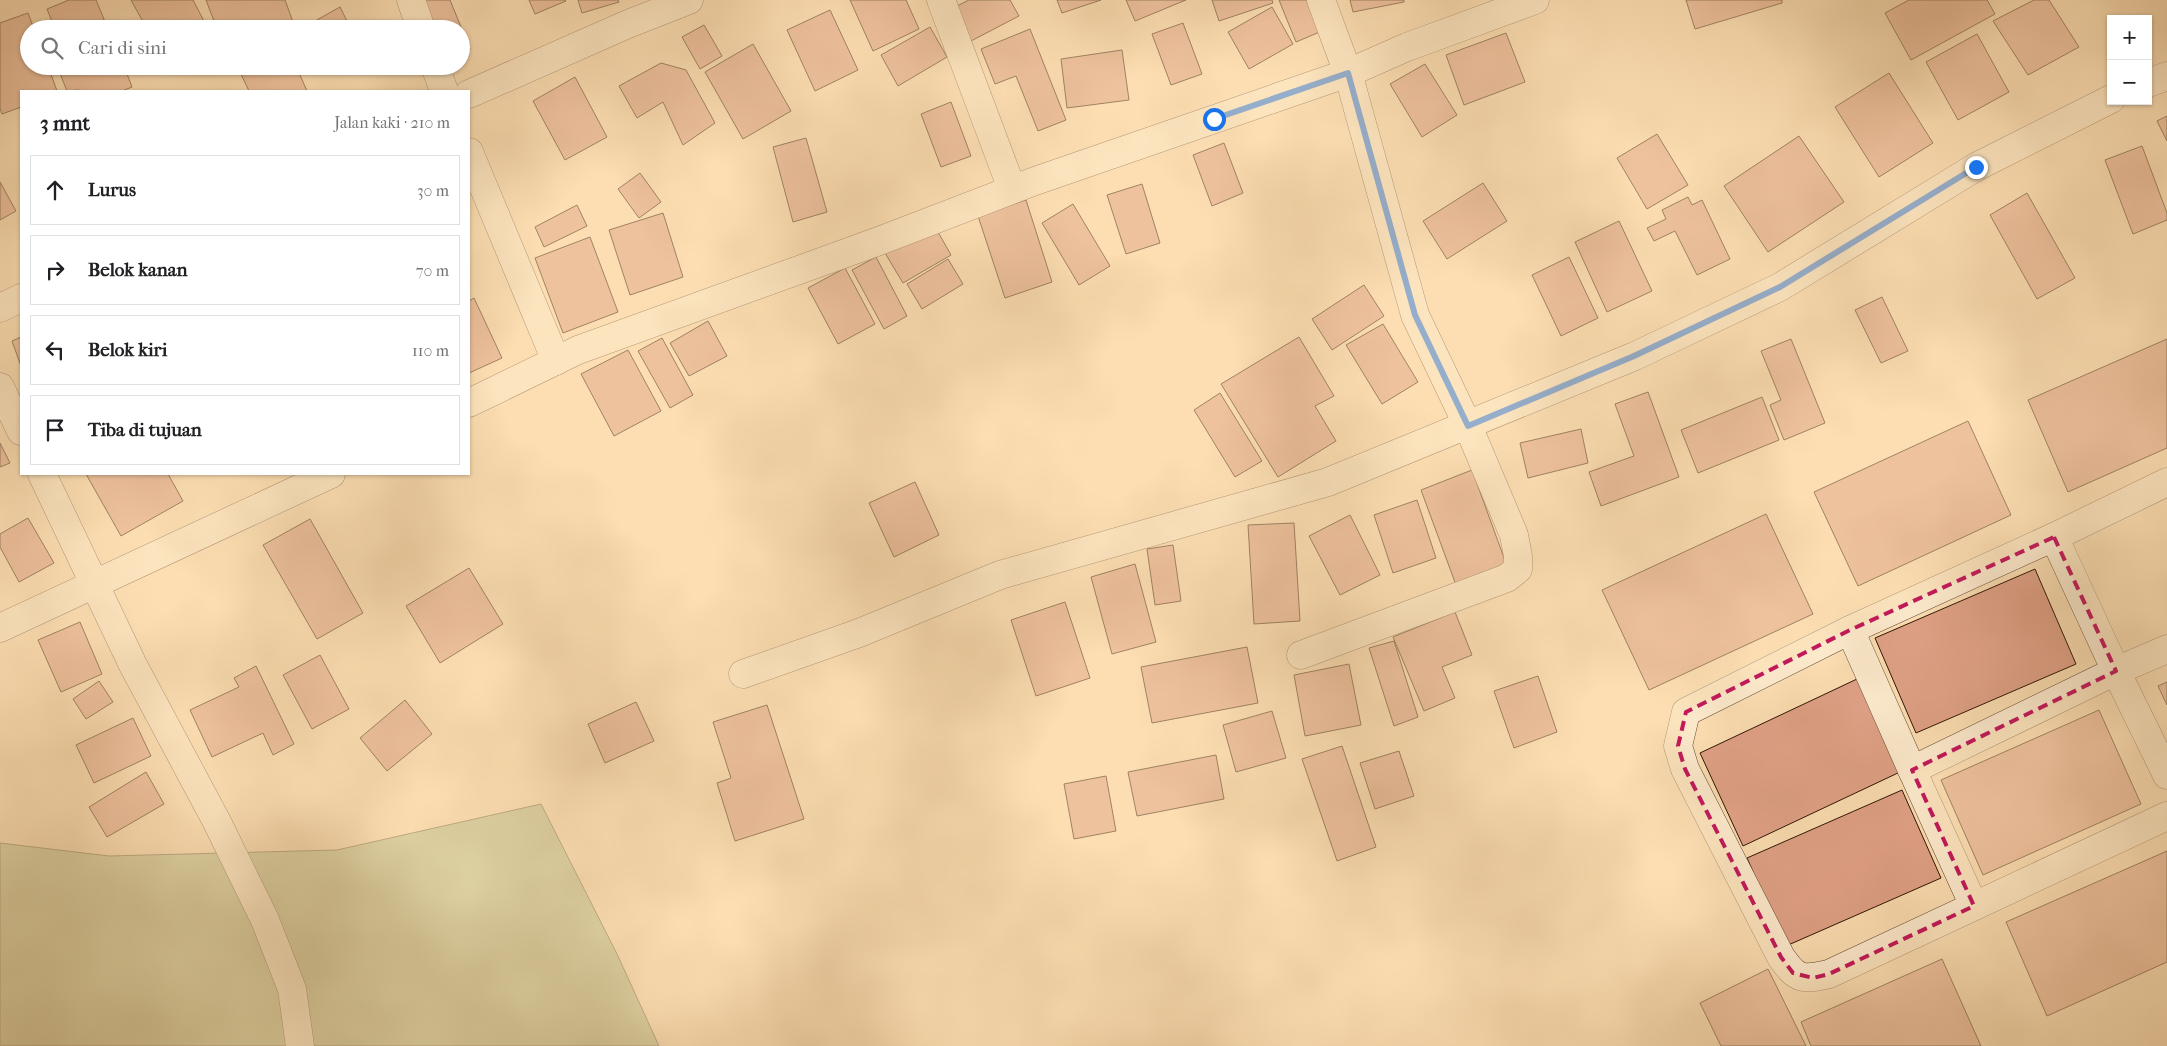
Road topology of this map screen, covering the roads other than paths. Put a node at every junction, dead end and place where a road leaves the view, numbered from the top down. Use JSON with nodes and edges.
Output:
{"nodes":[{"id":1,"x":410,"y":0,"type":"edge"},
{"id":2,"x":689,"y":0,"type":"edge"},
{"id":3,"x":941,"y":0,"type":"edge"},
{"id":4,"x":1321,"y":0,"type":"edge"},
{"id":5,"x":1535,"y":0,"type":"edge"},
{"id":6,"x":418,"y":20,"type":"edge"},
{"id":7,"x":1348,"y":73,"type":"junction"},
{"id":8,"x":438,"y":75,"type":"edge"},
{"id":9,"x":2167,"y":76,"type":"edge"},
{"id":10,"x":2152,"y":82,"type":"edge"},
{"id":11,"x":444,"y":90,"type":"edge"},
{"id":12,"x":470,"y":94,"type":"edge"},
{"id":13,"x":2107,"y":101,"type":"edge"},
{"id":14,"x":470,"y":154,"type":"edge"},
{"id":15,"x":1012,"y":189,"type":"junction"},
{"id":16,"x":20,"y":298,"type":"edge"},
{"id":17,"x":0,"y":308,"type":"edge"},
{"id":18,"x":556,"y":361,"type":"junction"},
{"id":19,"x":0,"y":386,"type":"edge"},
{"id":20,"x":470,"y":403,"type":"edge"},
{"id":21,"x":1468,"y":426,"type":"junction"},
{"id":22,"x":20,"y":429,"type":"edge"},
{"id":23,"x":42,"y":475,"type":"edge"},
{"id":24,"x":329,"y":475,"type":"edge"},
{"id":25,"x":2167,"y":482,"type":"edge"},
{"id":26,"x":2054,"y":537,"type":"junction"},
{"id":27,"x":94,"y":584,"type":"junction"},
{"id":28,"x":0,"y":628,"type":"edge"},
{"id":29,"x":1850,"y":630,"type":"junction"},
{"id":30,"x":2167,"y":649,"type":"edge"},
{"id":31,"x":1301,"y":655,"type":"dead end"},
{"id":32,"x":2116,"y":671,"type":"junction"},
{"id":33,"x":743,"y":674,"type":"dead end"},
{"id":34,"x":1912,"y":770,"type":"junction"},
{"id":35,"x":2167,"y":775,"type":"edge"},
{"id":36,"x":2167,"y":816,"type":"edge"},
{"id":37,"x":1974,"y":906,"type":"junction"},
{"id":38,"x":300,"y":1046,"type":"edge"}],
"edges":[{"from":1,"to":6,"type":"street"},
{"from":2,"to":12,"type":"street"},
{"from":3,"to":15,"type":"street"},
{"from":4,"to":7,"type":"street"},
{"from":5,"to":7,"type":"street"},
{"from":7,"to":15,"type":"street"},
{"from":7,"to":21,"type":"street"},
{"from":8,"to":11,"type":"street"},
{"from":9,"to":10,"type":"street"},
{"from":13,"to":21,"type":"street"},
{"from":14,"to":18,"type":"street"},
{"from":15,"to":18,"type":"street"},
{"from":16,"to":17,"type":"street"},
{"from":18,"to":20,"type":"street"},
{"from":19,"to":22,"type":"street"},
{"from":21,"to":31,"type":"street"},
{"from":21,"to":33,"type":"street"},
{"from":23,"to":27,"type":"street"},
{"from":24,"to":27,"type":"street"},
{"from":25,"to":26,"type":"street"},
{"from":26,"to":29,"type":"street"},
{"from":26,"to":32,"type":"street"},
{"from":27,"to":28,"type":"street"},
{"from":27,"to":38,"type":"street"},
{"from":29,"to":34,"type":"street"},
{"from":29,"to":37,"type":"street"},
{"from":30,"to":32,"type":"street"},
{"from":32,"to":34,"type":"street"},
{"from":32,"to":35,"type":"street"},
{"from":34,"to":37,"type":"street"},
{"from":36,"to":37,"type":"street"}]}
